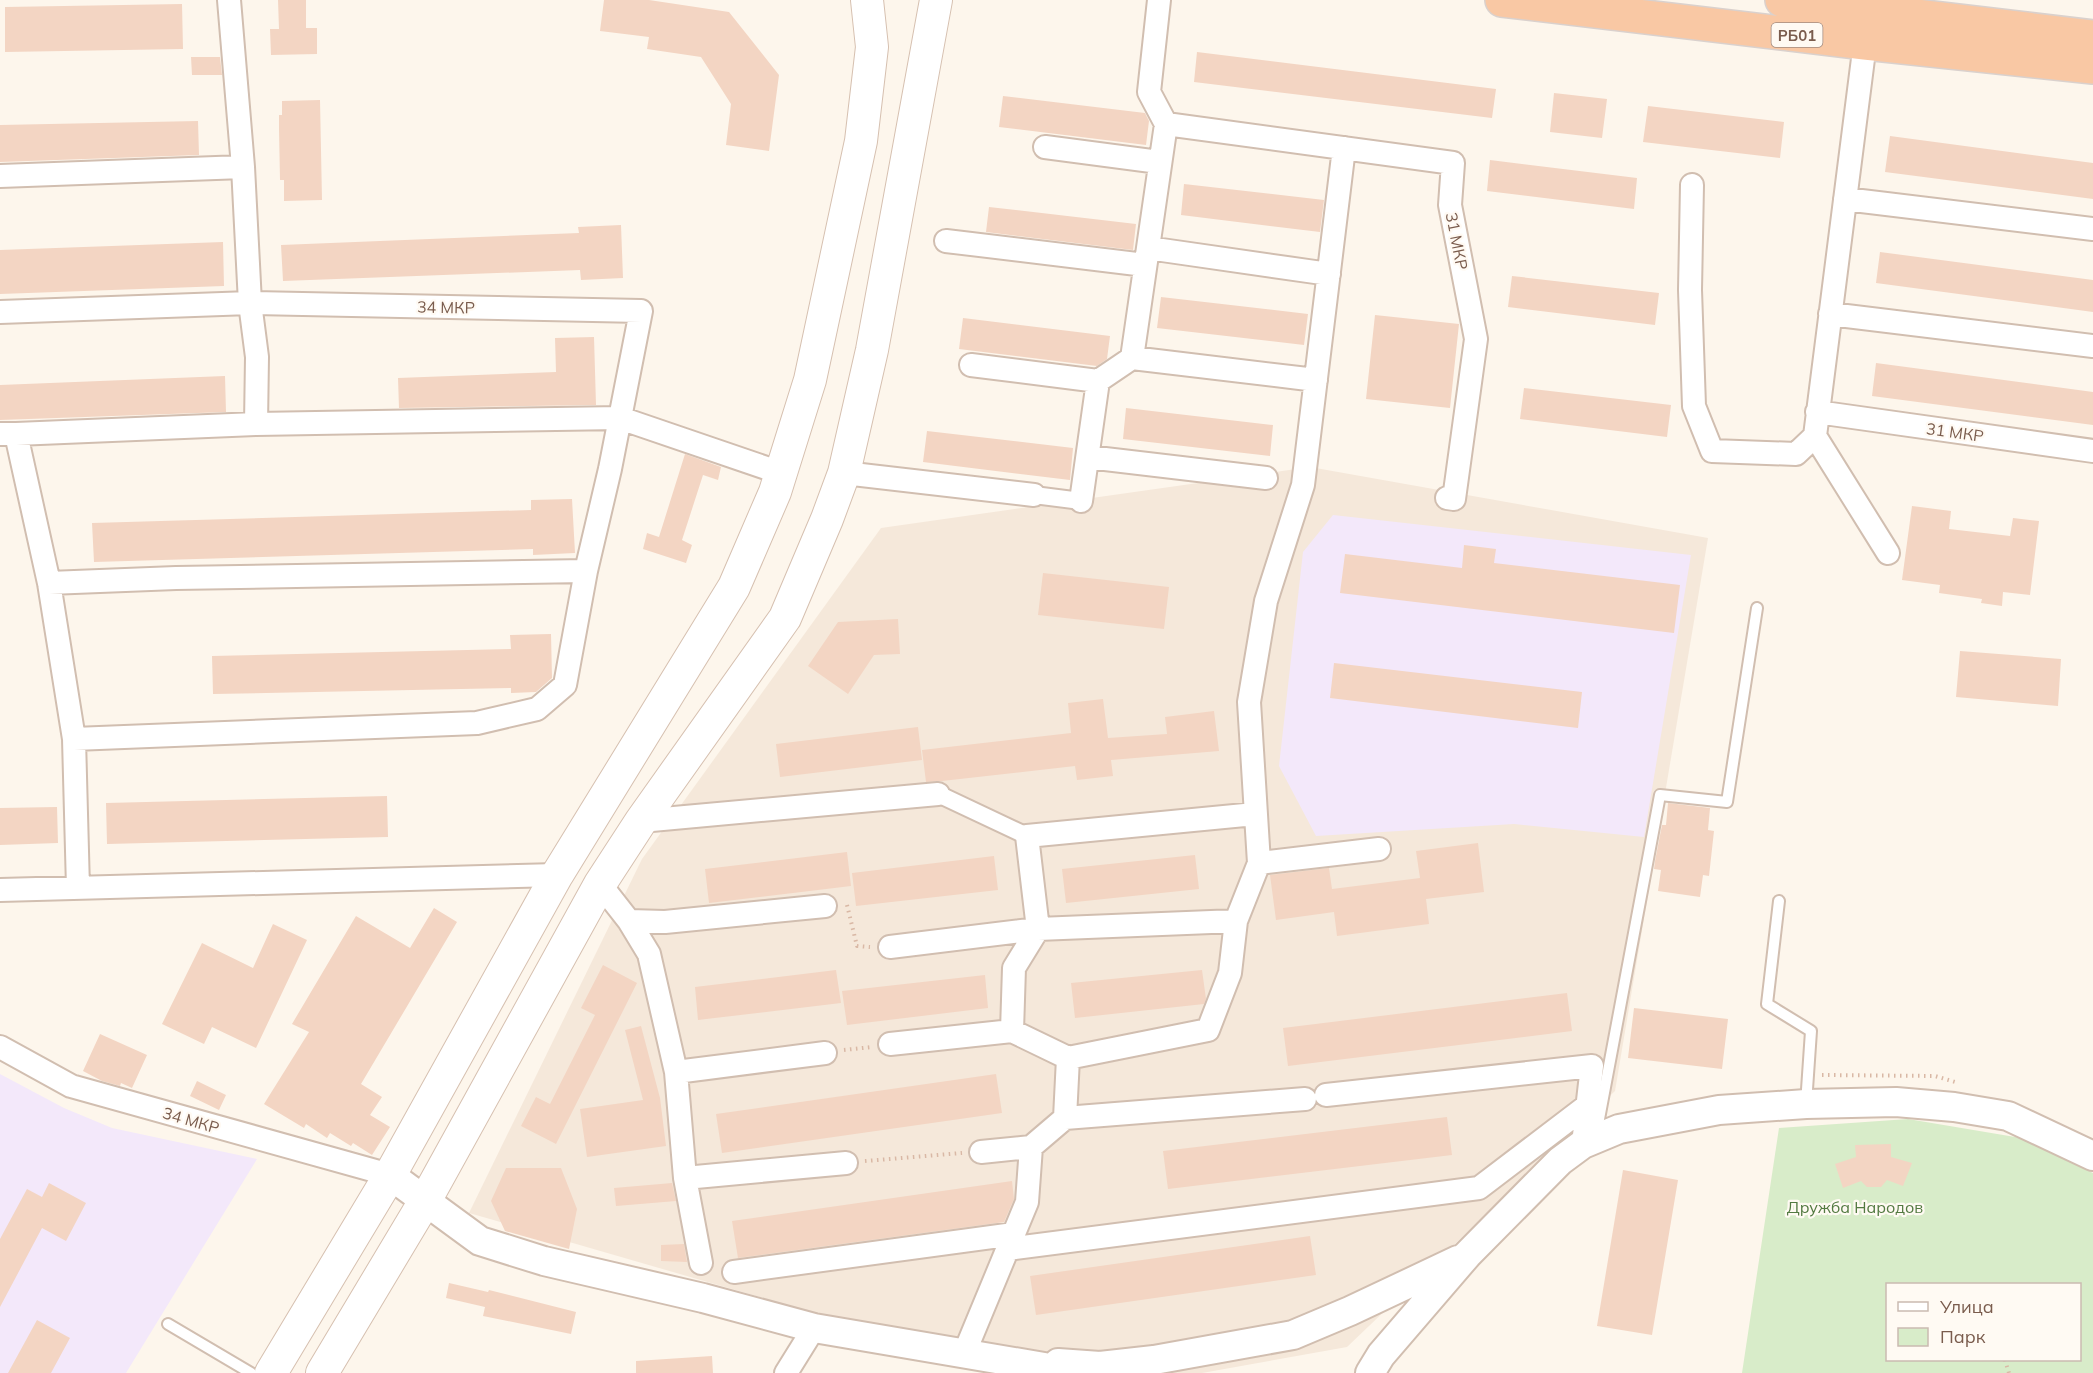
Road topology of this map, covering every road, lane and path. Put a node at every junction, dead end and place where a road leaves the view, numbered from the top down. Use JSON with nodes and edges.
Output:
{"nodes":[{"id":1,"x":229,"y":0,"type":"edge"},
{"id":2,"x":867,"y":0,"type":"edge"},
{"id":3,"x":936,"y":0,"type":"edge"},
{"id":4,"x":1159,"y":0,"type":"edge"},
{"id":5,"x":1502,"y":0,"type":"edge"},
{"id":6,"x":1782,"y":0,"type":"edge"},
{"id":7,"x":1632,"y":15,"type":"junction"},
{"id":8,"x":2093,"y":37,"type":"edge"},
{"id":9,"x":1865,"y":43,"type":"junction"},
{"id":10,"x":2093,"y":67,"type":"edge"},
{"id":11,"x":2093,"y":75,"type":"edge"},
{"id":12,"x":1166,"y":124,"type":"junction"},
{"id":13,"x":1046,"y":147,"type":"dead end"},
{"id":14,"x":1344,"y":148,"type":"junction"},
{"id":15,"x":1159,"y":162,"type":"junction"},
{"id":16,"x":243,"y":167,"type":"junction"},
{"id":17,"x":0,"y":176,"type":"edge"},
{"id":18,"x":1692,"y":185,"type":"dead end"},
{"id":19,"x":1845,"y":199,"type":"junction"},
{"id":20,"x":2093,"y":229,"type":"edge"},
{"id":21,"x":946,"y":241,"type":"dead end"},
{"id":22,"x":1146,"y":256,"type":"junction"},
{"id":23,"x":1329,"y":274,"type":"junction"},
{"id":24,"x":250,"y":303,"type":"junction"},
{"id":25,"x":0,"y":312,"type":"edge"},
{"id":26,"x":1830,"y":314,"type":"junction"},
{"id":27,"x":2093,"y":346,"type":"edge"},
{"id":28,"x":1132,"y":358,"type":"junction"},
{"id":29,"x":970,"y":364,"type":"dead end"},
{"id":30,"x":1316,"y":380,"type":"junction"},
{"id":31,"x":1098,"y":381,"type":"junction"},
{"id":32,"x":1817,"y":412,"type":"junction"},
{"id":33,"x":620,"y":418,"type":"junction"},
{"id":34,"x":256,"y":424,"type":"junction"},
{"id":35,"x":8,"y":434,"type":"edge"},
{"id":36,"x":1815,"y":436,"type":"junction"},
{"id":37,"x":2093,"y":451,"type":"edge"},
{"id":38,"x":1088,"y":457,"type":"junction"},
{"id":39,"x":781,"y":473,"type":"junction"},
{"id":40,"x":844,"y":473,"type":"junction"},
{"id":41,"x":1266,"y":478,"type":"dead end"},
{"id":42,"x":1034,"y":495,"type":"joint"},
{"id":43,"x":1451,"y":499,"type":"dead end"},
{"id":44,"x":1081,"y":501,"type":"joint"},
{"id":45,"x":1888,"y":553,"type":"dead end"},
{"id":46,"x":586,"y":571,"type":"junction"},
{"id":47,"x":49,"y":583,"type":"junction"},
{"id":48,"x":1757,"y":608,"type":"dead end"},
{"id":49,"x":74,"y":739,"type":"junction"},
{"id":50,"x":938,"y":794,"type":"joint"},
{"id":51,"x":1255,"y":814,"type":"junction"},
{"id":52,"x":641,"y":821,"type":"junction"},
{"id":53,"x":1027,"y":836,"type":"junction"},
{"id":54,"x":1379,"y":849,"type":"dead end"},
{"id":55,"x":1259,"y":863,"type":"junction"},
{"id":56,"x":557,"y":875,"type":"junction"},
{"id":57,"x":600,"y":884,"type":"junction"},
{"id":58,"x":78,"y":888,"type":"junction"},
{"id":59,"x":0,"y":890,"type":"edge"},
{"id":60,"x":1779,"y":901,"type":"dead end"},
{"id":61,"x":825,"y":906,"type":"joint"},
{"id":62,"x":629,"y":921,"type":"junction"},
{"id":63,"x":1236,"y":921,"type":"junction"},
{"id":64,"x":1038,"y":929,"type":"junction"},
{"id":65,"x":890,"y":947,"type":"joint"},
{"id":66,"x":1012,"y":1031,"type":"junction"},
{"id":67,"x":890,"y":1044,"type":"joint"},
{"id":68,"x":0,"y":1047,"type":"edge"},
{"id":69,"x":825,"y":1053,"type":"joint"},
{"id":70,"x":1068,"y":1059,"type":"junction"},
{"id":71,"x":676,"y":1072,"type":"junction"},
{"id":72,"x":1806,"y":1104,"type":"junction"},
{"id":73,"x":1588,"y":1105,"type":"junction"},
{"id":74,"x":1065,"y":1118,"type":"junction"},
{"id":75,"x":1589,"y":1141,"type":"junction"},
{"id":76,"x":1031,"y":1148,"type":"junction"},
{"id":77,"x":981,"y":1152,"type":"joint"},
{"id":78,"x":2093,"y":1156,"type":"edge"},
{"id":79,"x":846,"y":1163,"type":"joint"},
{"id":80,"x":390,"y":1175,"type":"junction"},
{"id":81,"x":685,"y":1178,"type":"junction"},
{"id":82,"x":425,"y":1201,"type":"junction"},
{"id":83,"x":1011,"y":1242,"type":"junction"},
{"id":84,"x":1467,"y":1255,"type":"junction"},
{"id":85,"x":701,"y":1263,"type":"dead end"},
{"id":86,"x":734,"y":1272,"type":"dead end"},
{"id":87,"x":168,"y":1324,"type":"dead end"},
{"id":88,"x":814,"y":1328,"type":"junction"},
{"id":89,"x":974,"y":1362,"type":"edge"},
{"id":90,"x":251,"y":1373,"type":"edge"},
{"id":91,"x":271,"y":1373,"type":"edge"},
{"id":92,"x":322,"y":1373,"type":"edge"},
{"id":93,"x":786,"y":1373,"type":"edge"},
{"id":94,"x":1078,"y":1373,"type":"edge"},
{"id":95,"x":1370,"y":1373,"type":"edge"}],
"edges":[{"from":1,"to":16,"type":"street"},
{"from":2,"to":39,"type":"main road"},
{"from":3,"to":40,"type":"main road"},
{"from":4,"to":12,"type":"street"},
{"from":5,"to":7,"type":"highway","number":"РБ01"},
{"from":6,"to":8,"type":"highway","number":"РБ01"},
{"from":7,"to":9,"type":"highway","number":"РБ01"},
{"from":7,"to":11,"type":"lane"},
{"from":9,"to":10,"type":"highway","number":"РБ01"},
{"from":9,"to":19,"type":"street"},
{"from":12,"to":14,"type":"street","name":"31 МКР"},
{"from":12,"to":15,"type":"street"},
{"from":13,"to":15,"type":"street"},
{"from":14,"to":23,"type":"street"},
{"from":14,"to":43,"type":"street","name":"31 МКР"},
{"from":15,"to":22,"type":"street"},
{"from":16,"to":17,"type":"street"},
{"from":16,"to":24,"type":"street"},
{"from":18,"to":36,"type":"street"},
{"from":19,"to":20,"type":"street"},
{"from":19,"to":26,"type":"street"},
{"from":21,"to":22,"type":"street"},
{"from":22,"to":23,"type":"street"},
{"from":22,"to":28,"type":"street"},
{"from":23,"to":30,"type":"street"},
{"from":24,"to":25,"type":"street","name":"34 МКР"},
{"from":24,"to":33,"type":"street","name":"34 МКР"},
{"from":24,"to":34,"type":"street"},
{"from":26,"to":27,"type":"street"},
{"from":26,"to":32,"type":"street"},
{"from":28,"to":30,"type":"street"},
{"from":28,"to":31,"type":"street"},
{"from":29,"to":31,"type":"street"},
{"from":30,"to":51,"type":"street"},
{"from":31,"to":38,"type":"street"},
{"from":32,"to":36,"type":"street"},
{"from":32,"to":37,"type":"street","name":"31 МКР"},
{"from":33,"to":34,"type":"street"},
{"from":33,"to":39,"type":"street"},
{"from":33,"to":46,"type":"street"},
{"from":34,"to":35,"type":"street"},
{"from":35,"to":47,"type":"street"},
{"from":36,"to":45,"type":"street"},
{"from":38,"to":41,"type":"street"},
{"from":38,"to":44,"type":"street"},
{"from":39,"to":56,"type":"main road"},
{"from":40,"to":42,"type":"street"},
{"from":40,"to":52,"type":"main road"},
{"from":42,"to":44,"type":"street"},
{"from":46,"to":47,"type":"street"},
{"from":46,"to":49,"type":"street"},
{"from":47,"to":49,"type":"street"},
{"from":48,"to":75,"type":"lane"},
{"from":49,"to":58,"type":"street"},
{"from":50,"to":52,"type":"street"},
{"from":50,"to":53,"type":"street"},
{"from":51,"to":53,"type":"street"},
{"from":51,"to":55,"type":"street"},
{"from":52,"to":57,"type":"main road"},
{"from":53,"to":64,"type":"street"},
{"from":54,"to":55,"type":"street"},
{"from":55,"to":63,"type":"street"},
{"from":56,"to":58,"type":"street"},
{"from":56,"to":80,"type":"main road"},
{"from":57,"to":62,"type":"street"},
{"from":57,"to":82,"type":"main road"},
{"from":58,"to":59,"type":"street"},
{"from":60,"to":72,"type":"lane"},
{"from":61,"to":62,"type":"street"},
{"from":61,"to":65,"type":"path"},
{"from":62,"to":71,"type":"street"},
{"from":63,"to":64,"type":"street"},
{"from":63,"to":70,"type":"street"},
{"from":64,"to":65,"type":"street"},
{"from":64,"to":66,"type":"street"},
{"from":66,"to":67,"type":"street"},
{"from":66,"to":70,"type":"street"},
{"from":67,"to":69,"type":"path"},
{"from":68,"to":80,"type":"street","name":"34 МКР"},
{"from":69,"to":71,"type":"street"},
{"from":70,"to":74,"type":"street"},
{"from":71,"to":81,"type":"street"},
{"from":72,"to":75,"type":"street"},
{"from":72,"to":78,"type":"street"},
{"from":73,"to":74,"type":"street"},
{"from":73,"to":75,"type":"street"},
{"from":73,"to":83,"type":"street"},
{"from":74,"to":76,"type":"street"},
{"from":75,"to":84,"type":"street"},
{"from":76,"to":77,"type":"street"},
{"from":76,"to":83,"type":"street"},
{"from":77,"to":79,"type":"path"},
{"from":79,"to":81,"type":"street"},
{"from":80,"to":82,"type":"street"},
{"from":80,"to":91,"type":"main road"},
{"from":81,"to":85,"type":"street"},
{"from":82,"to":88,"type":"street"},
{"from":82,"to":92,"type":"main road"},
{"from":83,"to":86,"type":"street"},
{"from":83,"to":89,"type":"street"},
{"from":84,"to":89,"type":"street"},
{"from":84,"to":95,"type":"street"},
{"from":87,"to":90,"type":"lane"},
{"from":88,"to":89,"type":"street"},
{"from":88,"to":93,"type":"street"},
{"from":89,"to":94,"type":"street"}]}
